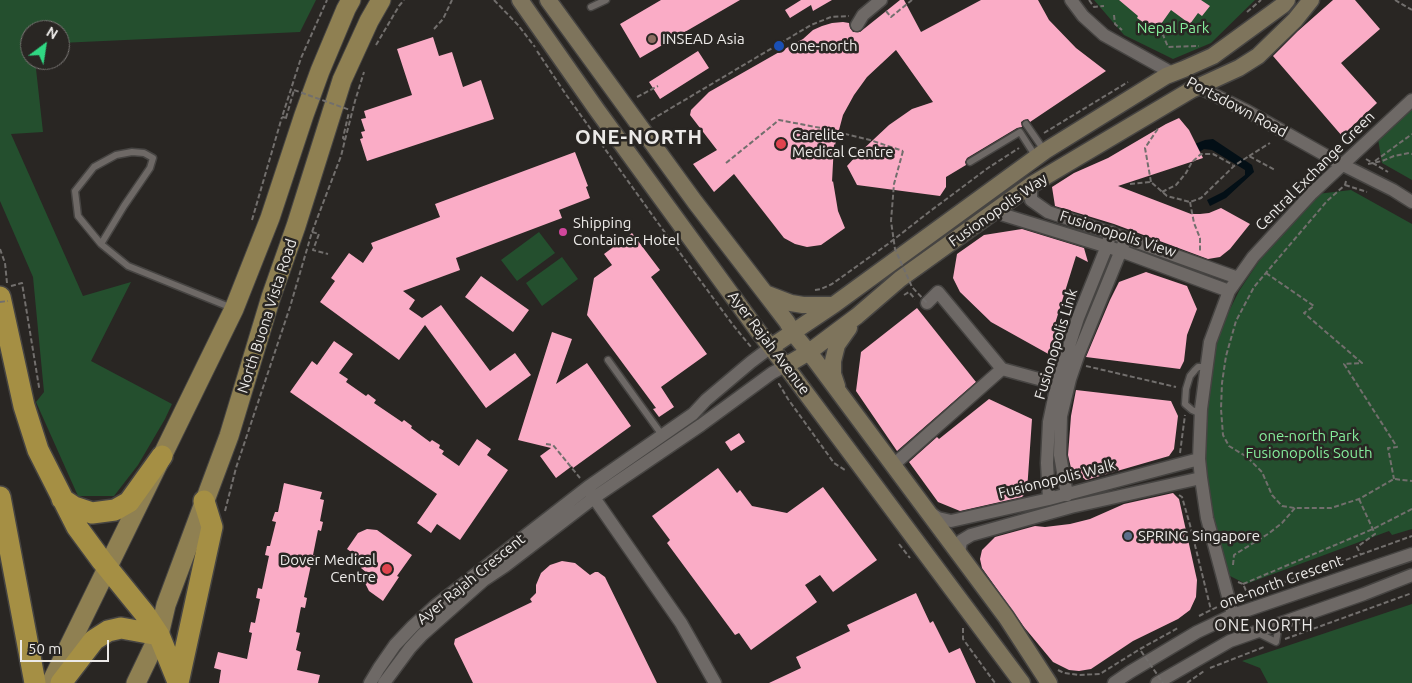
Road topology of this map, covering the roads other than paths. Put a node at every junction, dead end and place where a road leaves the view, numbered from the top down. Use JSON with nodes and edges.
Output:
{"nodes":[{"id":1,"x":351,"y":0,"type":"edge"},
{"id":2,"x":381,"y":0,"type":"edge"},
{"id":3,"x":520,"y":0,"type":"edge"},
{"id":4,"x":548,"y":0,"type":"edge"},
{"id":5,"x":606,"y":0,"type":"edge"},
{"id":6,"x":1071,"y":0,"type":"edge"},
{"id":7,"x":1287,"y":0,"type":"edge"},
{"id":8,"x":1311,"y":0,"type":"edge"},
{"id":9,"x":882,"y":4,"type":"edge"},
{"id":10,"x":592,"y":7,"type":"dead end"},
{"id":11,"x":860,"y":20,"type":"road end"},
{"id":12,"x":1172,"y":73,"type":"junction"},
{"id":13,"x":1198,"y":87,"type":"junction"},
{"id":14,"x":1412,"y":100,"type":"edge"},
{"id":15,"x":1026,"y":124,"type":"dead end"},
{"id":16,"x":1041,"y":154,"type":"junction"},
{"id":17,"x":970,"y":162,"type":"dead end"},
{"id":18,"x":1341,"y":164,"type":"junction"},
{"id":19,"x":1031,"y":185,"type":"junction"},
{"id":20,"x":1412,"y":202,"type":"edge"},
{"id":21,"x":998,"y":208,"type":"junction"},
{"id":22,"x":1084,"y":224,"type":"junction"},
{"id":23,"x":1111,"y":232,"type":"junction"},
{"id":24,"x":1126,"y":238,"type":"junction"},
{"id":25,"x":101,"y":244,"type":"junction"},
{"id":26,"x":1144,"y":244,"type":"junction"},
{"id":27,"x":1107,"y":246,"type":"junction"},
{"id":28,"x":1122,"y":251,"type":"junction"},
{"id":29,"x":1238,"y":278,"type":"junction"},
{"id":30,"x":1229,"y":291,"type":"junction"},
{"id":31,"x":765,"y":293,"type":"junction"},
{"id":32,"x":4,"y":299,"type":"edge"},
{"id":33,"x":835,"y":304,"type":"junction"},
{"id":34,"x":923,"y":304,"type":"road end"},
{"id":35,"x":234,"y":309,"type":"junction"},
{"id":36,"x":857,"y":316,"type":"junction"},
{"id":37,"x":758,"y":331,"type":"junction"},
{"id":38,"x":793,"y":333,"type":"junction"},
{"id":39,"x":771,"y":347,"type":"junction"},
{"id":40,"x":809,"y":352,"type":"junction"},
{"id":41,"x":608,"y":360,"type":"dead end"},
{"id":42,"x":751,"y":362,"type":"junction"},
{"id":43,"x":784,"y":366,"type":"junction"},
{"id":44,"x":1207,"y":367,"type":"junction"},
{"id":45,"x":1002,"y":369,"type":"junction"},
{"id":46,"x":1057,"y":384,"type":"junction"},
{"id":47,"x":839,"y":391,"type":"junction"},
{"id":48,"x":1201,"y":414,"type":"junction"},
{"id":49,"x":662,"y":435,"type":"junction"},
{"id":50,"x":162,"y":456,"type":"junction"},
{"id":51,"x":899,"y":460,"type":"dead end"},
{"id":52,"x":1199,"y":460,"type":"junction"},
{"id":53,"x":1201,"y":478,"type":"junction"},
{"id":54,"x":591,"y":493,"type":"junction"},
{"id":55,"x":1067,"y":495,"type":"junction"},
{"id":56,"x":0,"y":497,"type":"edge"},
{"id":57,"x":62,"y":499,"type":"junction"},
{"id":58,"x":1048,"y":499,"type":"junction"},
{"id":59,"x":204,"y":502,"type":"junction"},
{"id":60,"x":926,"y":509,"type":"junction"},
{"id":61,"x":958,"y":553,"type":"junction"},
{"id":62,"x":1412,"y":554,"type":"edge"},
{"id":63,"x":107,"y":568,"type":"junction"},
{"id":64,"x":1411,"y":575,"type":"edge"},
{"id":65,"x":1233,"y":615,"type":"junction"},
{"id":66,"x":1279,"y":624,"type":"junction"},
{"id":67,"x":1257,"y":632,"type":"junction"},
{"id":68,"x":158,"y":635,"type":"junction"},
{"id":69,"x":1045,"y":676,"type":"edge"},
{"id":70,"x":178,"y":682,"type":"edge"},
{"id":71,"x":35,"y":683,"type":"edge"},
{"id":72,"x":51,"y":683,"type":"edge"},
{"id":73,"x":61,"y":683,"type":"edge"},
{"id":74,"x":136,"y":683,"type":"edge"},
{"id":75,"x":370,"y":683,"type":"edge"},
{"id":76,"x":384,"y":683,"type":"edge"},
{"id":77,"x":715,"y":683,"type":"edge"},
{"id":78,"x":1022,"y":683,"type":"edge"},
{"id":79,"x":1059,"y":683,"type":"edge"},
{"id":80,"x":1114,"y":683,"type":"edge"},
{"id":81,"x":1157,"y":683,"type":"edge"}],
"edges":[{"from":1,"to":35,"type":"main road","name":"North Buona Vista Road"},
{"from":2,"to":59,"type":"main road","name":"North Buona Vista Road"},
{"from":3,"to":37,"type":"street","name":"Ayer Rajah Avenue"},
{"from":4,"to":31,"type":"street","name":"Ayer Rajah Avenue"},
{"from":5,"to":10,"type":"lane"},
{"from":6,"to":12,"type":"street","name":"Portsdown Road"},
{"from":7,"to":12,"type":"street","name":"Fusionopolis Way"},
{"from":8,"to":13,"type":"street","name":"Fusionopolis Way"},
{"from":9,"to":11,"type":"street"},
{"from":12,"to":13,"type":"street","name":"Portsdown Road"},
{"from":12,"to":16,"type":"street","name":"Fusionopolis Way"},
{"from":13,"to":18,"type":"street","name":"Portsdown Road"},
{"from":13,"to":19,"type":"street","name":"Fusionopolis Way"},
{"from":14,"to":18,"type":"street","name":"Central Exchange Green"},
{"from":15,"to":16,"type":"lane"},
{"from":16,"to":17,"type":"lane"},
{"from":16,"to":33,"type":"street","name":"Fusionopolis Way"},
{"from":18,"to":20,"type":"street","name":"Portsdown Road"},
{"from":18,"to":29,"type":"street","name":"Central Exchange Green"},
{"from":19,"to":21,"type":"street","name":"Fusionopolis Way"},
{"from":19,"to":22,"type":"street","name":"Fusionopolis View"},
{"from":21,"to":27,"type":"street","name":"Fusionopolis View"},
{"from":21,"to":36,"type":"street","name":"Fusionopolis Way"},
{"from":22,"to":23,"type":"street","name":"Fusionopolis View"},
{"from":22,"to":26,"type":"lane"},
{"from":23,"to":24,"type":"street","name":"Fusionopolis View"},
{"from":23,"to":27,"type":"street","name":"Fusionopolis Link"},
{"from":24,"to":26,"type":"street","name":"Fusionopolis View"},
{"from":24,"to":28,"type":"street","name":"Fusionopolis Link"},
{"from":25,"to":25,"type":"lane"},
{"from":25,"to":35,"type":"lane"},
{"from":26,"to":29,"type":"street","name":"Fusionopolis View"},
{"from":27,"to":28,"type":"street","name":"Fusionopolis View"},
{"from":27,"to":46,"type":"street","name":"Fusionopolis Link"},
{"from":28,"to":30,"type":"street","name":"Fusionopolis View"},
{"from":28,"to":55,"type":"street","name":"Fusionopolis Link"},
{"from":29,"to":30,"type":"street","name":"Central Exchange Green"},
{"from":30,"to":44,"type":"street","name":"Central Exchange Green"},
{"from":31,"to":33,"type":"street"},
{"from":31,"to":38,"type":"street","name":"Ayer Rajah Avenue"},
{"from":32,"to":57,"type":"highway"},
{"from":33,"to":38,"type":"street","name":"Fusionopolis Way"},
{"from":34,"to":45,"type":"street"},
{"from":35,"to":50,"type":"main road","name":"North Buona Vista Road"},
{"from":36,"to":40,"type":"street","name":"Fusionopolis Way"},
{"from":36,"to":47,"type":"street"},
{"from":37,"to":39,"type":"street","name":"Ayer Rajah Avenue"},
{"from":37,"to":42,"type":"street"},
{"from":38,"to":39,"type":"street","name":"Ayer Rajah Crescent"},
{"from":38,"to":40,"type":"street","name":"Ayer Rajah Avenue"},
{"from":39,"to":42,"type":"street","name":"Ayer Rajah Crescent"},
{"from":39,"to":43,"type":"street","name":"Ayer Rajah Avenue"},
{"from":40,"to":43,"type":"street","name":"Ayer Rajah Crescent"},
{"from":40,"to":47,"type":"street","name":"Ayer Rajah Avenue"},
{"from":41,"to":49,"type":"lane"},
{"from":42,"to":49,"type":"street","name":"Ayer Rajah Crescent"},
{"from":43,"to":54,"type":"street","name":"Ayer Rajah Crescent"},
{"from":43,"to":78,"type":"street","name":"Ayer Rajah Avenue"},
{"from":44,"to":48,"type":"street","name":"Central Exchange Green"},
{"from":44,"to":48,"type":"lane"},
{"from":45,"to":46,"type":"street"},
{"from":45,"to":51,"type":"street"},
{"from":46,"to":58,"type":"street","name":"Fusionopolis Link"},
{"from":47,"to":60,"type":"street","name":"Ayer Rajah Avenue"},
{"from":48,"to":52,"type":"street","name":"Central Exchange Green"},
{"from":49,"to":54,"type":"street","name":"Ayer Rajah Crescent"},
{"from":50,"to":57,"type":"highway"},
{"from":50,"to":63,"type":"main road","name":"North Buona Vista Road"},
{"from":52,"to":53,"type":"street","name":"Central Exchange Green"},
{"from":52,"to":55,"type":"street","name":"Fusionopolis Walk"},
{"from":53,"to":61,"type":"street","name":"Fusionopolis Walk"},
{"from":53,"to":65,"type":"street","name":"Central Exchange Green"},
{"from":54,"to":75,"type":"street","name":"Ayer Rajah Crescent"},
{"from":54,"to":76,"type":"street","name":"Ayer Rajah Crescent"},
{"from":54,"to":77,"type":"street"},
{"from":55,"to":58,"type":"street","name":"Fusionopolis Walk"},
{"from":56,"to":71,"type":"highway"},
{"from":57,"to":63,"type":"highway"},
{"from":58,"to":60,"type":"street","name":"Fusionopolis Walk"},
{"from":59,"to":68,"type":"main road","name":"North Buona Vista Road"},
{"from":59,"to":70,"type":"highway"},
{"from":60,"to":61,"type":"street","name":"Ayer Rajah Avenue"},
{"from":61,"to":69,"type":"street","name":"Ayer Rajah Avenue"},
{"from":62,"to":65,"type":"street","name":"one-north Crescent"},
{"from":63,"to":68,"type":"highway"},
{"from":63,"to":72,"type":"main road","name":"North Buona Vista Road"},
{"from":64,"to":66,"type":"street"},
{"from":65,"to":80,"type":"street","name":"one-north Crescent"},
{"from":66,"to":67,"type":"street"},
{"from":66,"to":67,"type":"lane"},
{"from":67,"to":81,"type":"street"},
{"from":68,"to":70,"type":"highway"},
{"from":68,"to":73,"type":"highway"},
{"from":68,"to":74,"type":"main road","name":"North Buona Vista Road"},
{"from":69,"to":79,"type":"street"}]}
